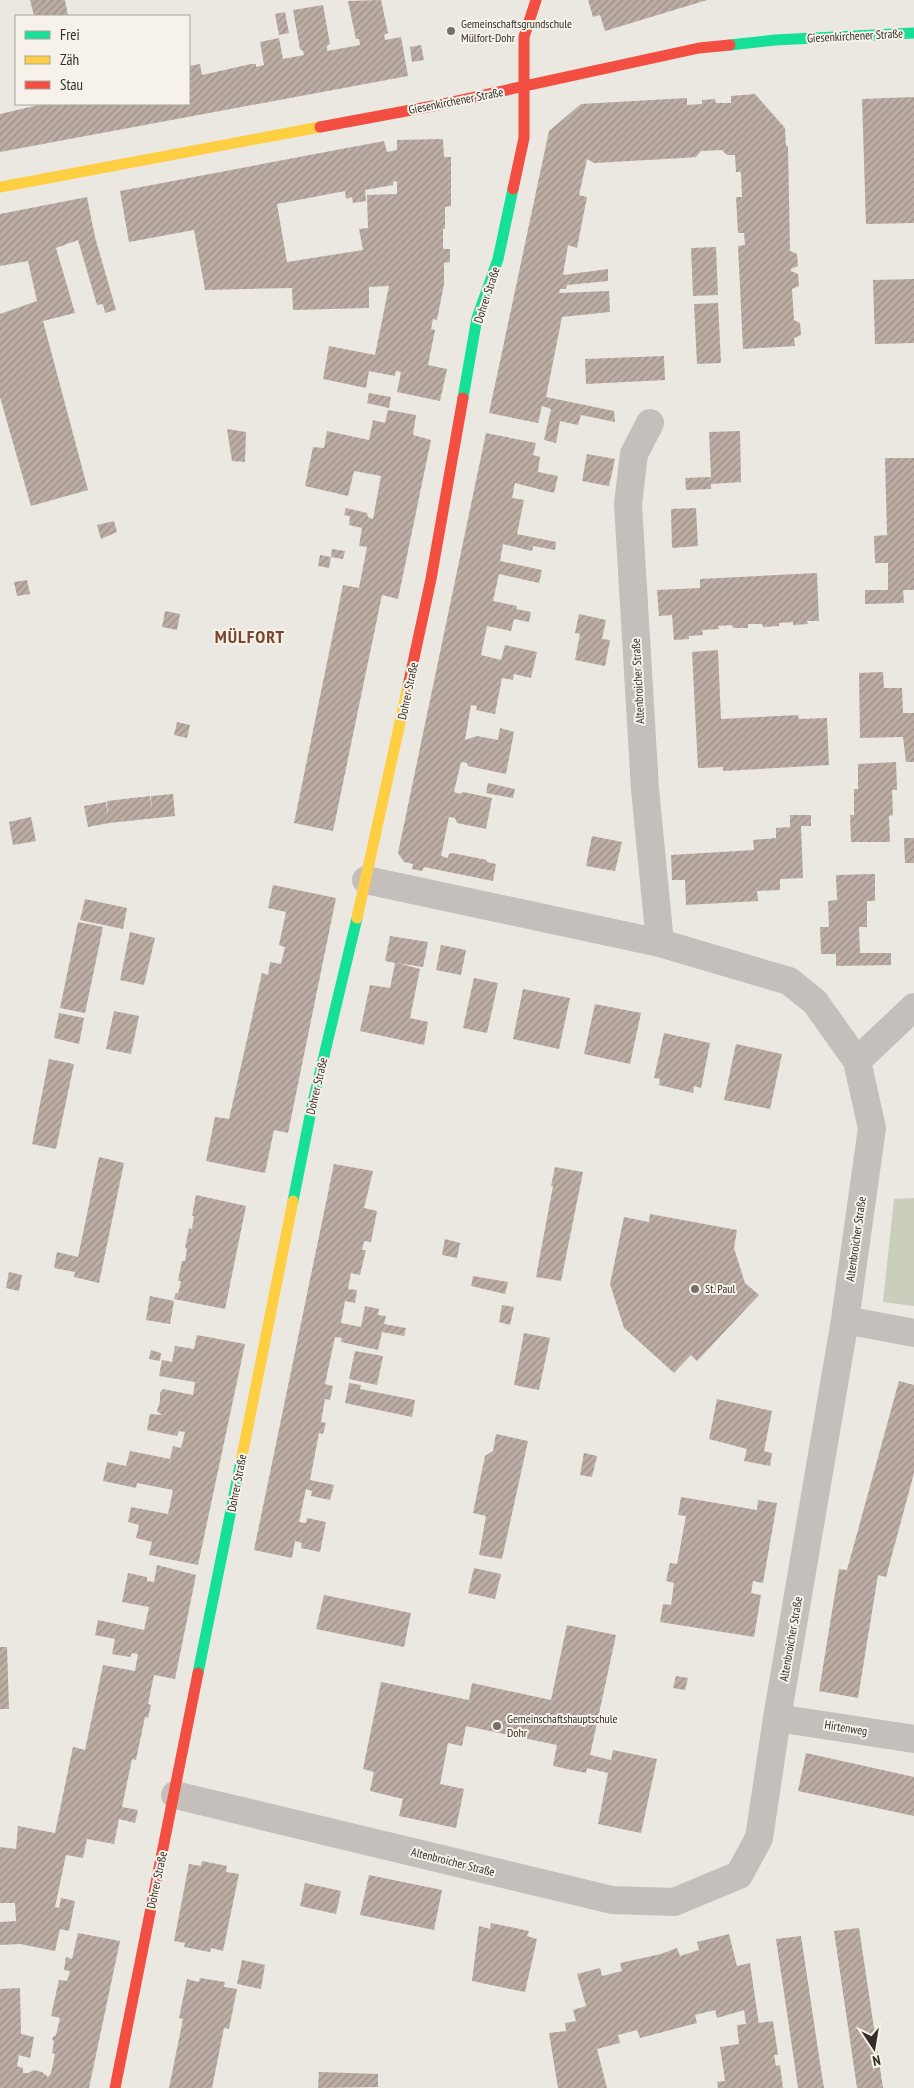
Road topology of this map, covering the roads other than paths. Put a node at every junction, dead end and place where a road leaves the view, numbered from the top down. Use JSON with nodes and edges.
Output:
{"nodes":[{"id":1,"x":536,"y":0,"type":"edge"},
{"id":2,"x":914,"y":33,"type":"edge"},
{"id":3,"x":524,"y":87,"type":"junction"},
{"id":4,"x":0,"y":187,"type":"edge"},
{"id":5,"x":650,"y":422,"type":"dead end"},
{"id":6,"x":366,"y":880,"type":"junction"},
{"id":7,"x":660,"y":943,"type":"junction"},
{"id":8,"x":914,"y":1007,"type":"edge"},
{"id":9,"x":857,"y":1061,"type":"junction"},
{"id":10,"x":845,"y":1320,"type":"junction"},
{"id":11,"x":914,"y":1333,"type":"edge"},
{"id":12,"x":777,"y":1718,"type":"junction"},
{"id":13,"x":914,"y":1738,"type":"edge"},
{"id":14,"x":175,"y":1795,"type":"junction"},
{"id":15,"x":115,"y":2088,"type":"edge"}],
"edges":[{"from":1,"to":3,"type":"street","name":"Dohrer Straße"},
{"from":2,"to":3,"type":"street","name":"Giesenkirchener Straße"},
{"from":3,"to":4,"type":"street","name":"Giesenkirchener Straße"},
{"from":3,"to":6,"type":"street","name":"Dohrer Straße"},
{"from":5,"to":7,"type":"street","name":"Altenbroicher Straße"},
{"from":6,"to":7,"type":"street","name":"Altenbroicher Straße"},
{"from":6,"to":14,"type":"street","name":"Dohrer Straße"},
{"from":7,"to":9,"type":"street","name":"Altenbroicher Straße"},
{"from":8,"to":9,"type":"street"},
{"from":9,"to":10,"type":"street","name":"Altenbroicher Straße"},
{"from":10,"to":11,"type":"street"},
{"from":10,"to":12,"type":"street","name":"Altenbroicher Straße"},
{"from":12,"to":13,"type":"street","name":"Hirtenweg"},
{"from":12,"to":14,"type":"street","name":"Altenbroicher Straße"},
{"from":14,"to":15,"type":"street","name":"Dohrer Straße"}]}
